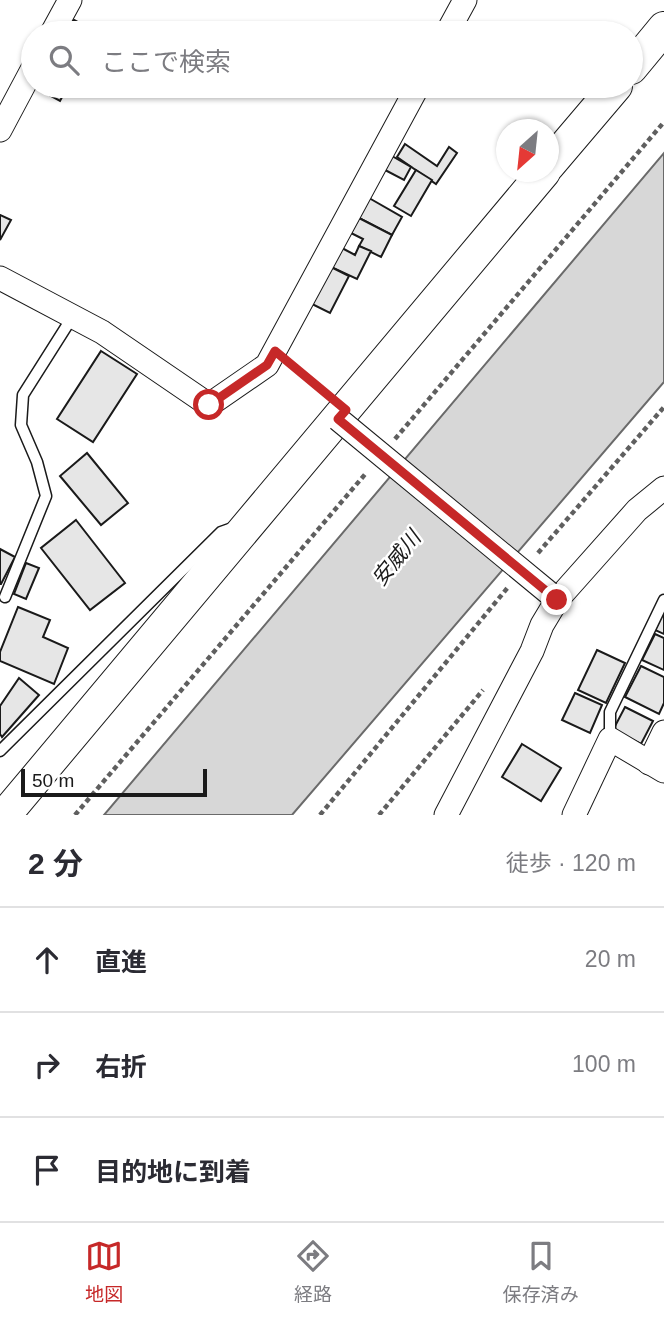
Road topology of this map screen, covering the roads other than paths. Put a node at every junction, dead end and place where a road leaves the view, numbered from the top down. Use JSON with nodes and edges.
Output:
{"nodes":[{"id":1,"x":70,"y":0,"type":"edge"},
{"id":2,"x":465,"y":0,"type":"edge"},
{"id":3,"x":59,"y":21,"type":"edge"},
{"id":4,"x":454,"y":21,"type":"edge"},
{"id":5,"x":664,"y":28,"type":"edge"},
{"id":6,"x":643,"y":53,"type":"edge"},
{"id":7,"x":21,"y":91,"type":"edge"},
{"id":8,"x":412,"y":98,"type":"edge"},
{"id":9,"x":606,"y":98,"type":"edge"},
{"id":10,"x":0,"y":130,"type":"edge"},
{"id":11,"x":559,"y":153,"type":"edge"},
{"id":12,"x":536,"y":182,"type":"edge"},
{"id":13,"x":0,"y":278,"type":"edge"},
{"id":14,"x":73,"y":316,"type":"junction"},
{"id":15,"x":342,"y":414,"type":"junction"},
{"id":16,"x":664,"y":488,"type":"edge"},
{"id":17,"x":254,"y":520,"type":"junction"},
{"id":18,"x":553,"y":596,"type":"junction"},
{"id":19,"x":5,"y":597,"type":"dead end"},
{"id":20,"x":664,"y":600,"type":"edge"},
{"id":21,"x":664,"y":732,"type":"edge"},
{"id":22,"x":610,"y":739,"type":"junction"},
{"id":23,"x":0,"y":751,"type":"edge"},
{"id":24,"x":657,"y":767,"type":"edge"},
{"id":25,"x":5,"y":815,"type":"edge"},
{"id":26,"x":446,"y":815,"type":"edge"},
{"id":27,"x":574,"y":815,"type":"edge"}],
"edges":[{"from":1,"to":3,"type":"street"},
{"from":2,"to":4,"type":"street"},
{"from":5,"to":6,"type":"street"},
{"from":7,"to":10,"type":"street"},
{"from":8,"to":14,"type":"street"},
{"from":9,"to":11,"type":"street"},
{"from":12,"to":15,"type":"street"},
{"from":13,"to":14,"type":"street"},
{"from":14,"to":19,"type":"lane"},
{"from":15,"to":17,"type":"street"},
{"from":15,"to":18,"type":"street","bridge":true},
{"from":16,"to":18,"type":"street"},
{"from":17,"to":23,"type":"lane"},
{"from":17,"to":25,"type":"street"},
{"from":18,"to":26,"type":"street"},
{"from":20,"to":22,"type":"lane"},
{"from":21,"to":24,"type":"street"},
{"from":22,"to":24,"type":"street"},
{"from":22,"to":27,"type":"street"}]}
